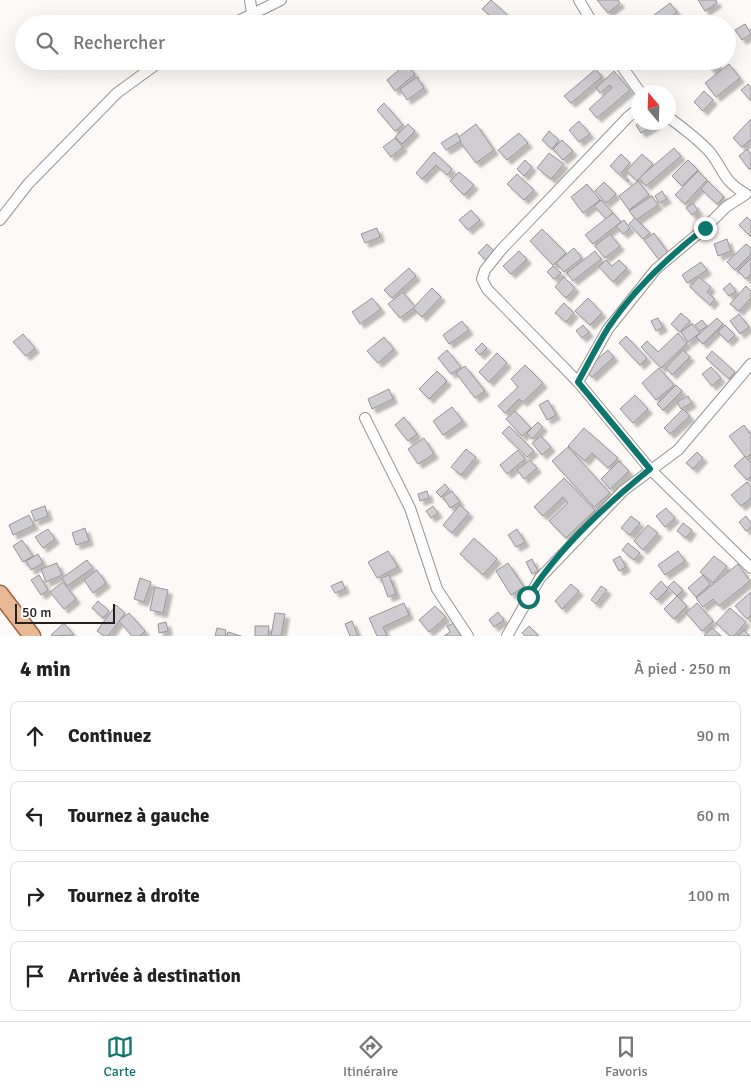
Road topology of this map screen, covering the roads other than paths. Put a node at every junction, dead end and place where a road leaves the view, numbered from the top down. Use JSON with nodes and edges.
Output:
{"nodes":[{"id":1,"x":250,"y":0,"type":"edge"},
{"id":2,"x":281,"y":0,"type":"edge"},
{"id":3,"x":579,"y":0,"type":"edge"},
{"id":4,"x":252,"y":14,"type":"joint"},
{"id":5,"x":587,"y":15,"type":"edge"},
{"id":6,"x":149,"y":70,"type":"edge"},
{"id":7,"x":624,"y":70,"type":"edge"},
{"id":8,"x":635,"y":85,"type":"edge"},
{"id":9,"x":631,"y":115,"type":"edge"},
{"id":10,"x":676,"y":124,"type":"edge"},
{"id":11,"x":749,"y":194,"type":"edge"},
{"id":12,"x":0,"y":220,"type":"edge"},
{"id":13,"x":751,"y":364,"type":"edge"},
{"id":14,"x":578,"y":382,"type":"junction"},
{"id":15,"x":366,"y":418,"type":"dead end"},
{"id":16,"x":650,"y":469,"type":"junction"},
{"id":17,"x":751,"y":568,"type":"edge"},
{"id":18,"x":0,"y":594,"type":"edge"},
{"id":19,"x":32,"y":636,"type":"edge"},
{"id":20,"x":468,"y":636,"type":"edge"},
{"id":21,"x":507,"y":636,"type":"edge"}],
"edges":[{"from":1,"to":4,"type":"street"},
{"from":2,"to":4,"type":"street"},
{"from":3,"to":5,"type":"street"},
{"from":6,"to":12,"type":"street"},
{"from":7,"to":8,"type":"street"},
{"from":9,"to":14,"type":"street"},
{"from":10,"to":11,"type":"street"},
{"from":11,"to":14,"type":"street"},
{"from":13,"to":16,"type":"street"},
{"from":14,"to":16,"type":"street"},
{"from":15,"to":20,"type":"street"},
{"from":16,"to":17,"type":"street"},
{"from":16,"to":21,"type":"street"},
{"from":18,"to":19,"type":"main road"}]}
